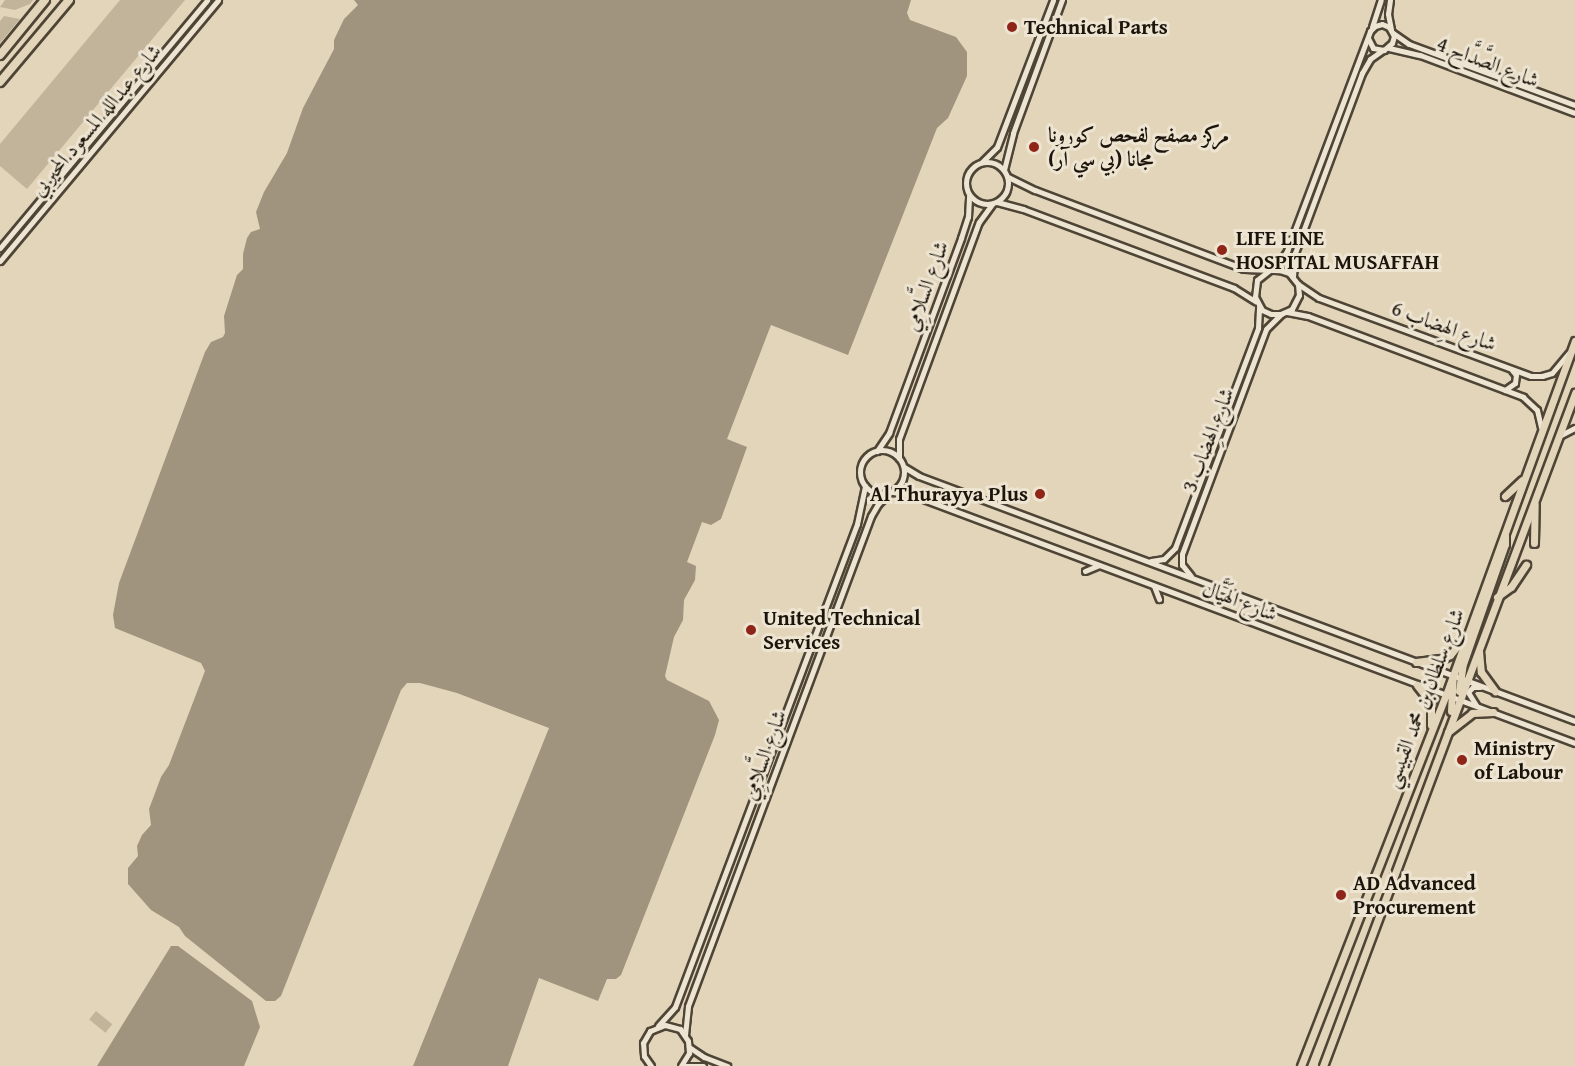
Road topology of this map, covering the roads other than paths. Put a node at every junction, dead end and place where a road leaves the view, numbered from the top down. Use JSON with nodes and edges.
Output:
{"nodes":[{"id":1,"x":45,"y":0,"type":"edge"},
{"id":2,"x":69,"y":0,"type":"edge"},
{"id":3,"x":207,"y":0,"type":"edge"},
{"id":4,"x":218,"y":0,"type":"edge"},
{"id":5,"x":1053,"y":0,"type":"edge"},
{"id":6,"x":1062,"y":0,"type":"edge"},
{"id":7,"x":1381,"y":0,"type":"edge"},
{"id":8,"x":1390,"y":0,"type":"edge"},
{"id":9,"x":1372,"y":28,"type":"junction"},
{"id":10,"x":1392,"y":31,"type":"junction"},
{"id":11,"x":1368,"y":38,"type":"junction"},
{"id":12,"x":1386,"y":49,"type":"junction"},
{"id":13,"x":0,"y":55,"type":"edge"},
{"id":14,"x":0,"y":82,"type":"edge"},
{"id":15,"x":1575,"y":105,"type":"edge"},
{"id":16,"x":1575,"y":113,"type":"edge"},
{"id":17,"x":982,"y":162,"type":"junction"},
{"id":18,"x":1004,"y":170,"type":"junction"},
{"id":19,"x":1008,"y":177,"type":"junction"},
{"id":20,"x":969,"y":195,"type":"junction"},
{"id":21,"x":994,"y":203,"type":"junction"},
{"id":22,"x":0,"y":248,"type":"edge"},
{"id":23,"x":0,"y":261,"type":"edge"},
{"id":24,"x":1273,"y":270,"type":"junction"},
{"id":25,"x":1293,"y":276,"type":"junction"},
{"id":26,"x":1298,"y":284,"type":"junction"},
{"id":27,"x":1257,"y":304,"type":"junction"},
{"id":28,"x":1284,"y":313,"type":"junction"},
{"id":29,"x":1575,"y":340,"type":"edge"},
{"id":30,"x":1572,"y":349,"type":"junction"},
{"id":31,"x":1512,"y":369,"type":"junction"},
{"id":32,"x":1503,"y":390,"type":"junction"},
{"id":33,"x":1575,"y":393,"type":"edge"},
{"id":34,"x":1575,"y":428,"type":"edge"},
{"id":35,"x":1541,"y":429,"type":"junction"},
{"id":36,"x":1559,"y":436,"type":"junction"},
{"id":37,"x":876,"y":451,"type":"junction"},
{"id":38,"x":899,"y":458,"type":"junction"},
{"id":39,"x":904,"y":467,"type":"junction"},
{"id":40,"x":1524,"y":478,"type":"junction"},
{"id":41,"x":865,"y":486,"type":"junction"},
{"id":42,"x":891,"y":493,"type":"junction"},
{"id":43,"x":1505,"y":496,"type":"dead end"},
{"id":44,"x":1536,"y":497,"type":"junction"},
{"id":45,"x":1504,"y":534,"type":"junction"},
{"id":46,"x":1178,"y":540,"type":"junction"},
{"id":47,"x":1186,"y":543,"type":"junction"},
{"id":48,"x":1534,"y":543,"type":"dead end"},
{"id":49,"x":1149,"y":562,"type":"junction"},
{"id":50,"x":1099,"y":565,"type":"junction"},
{"id":51,"x":1526,"y":565,"type":"dead end"},
{"id":52,"x":1085,"y":571,"type":"dead end"},
{"id":53,"x":1194,"y":579,"type":"junction"},
{"id":54,"x":1154,"y":586,"type":"junction"},
{"id":55,"x":1497,"y":597,"type":"junction"},
{"id":56,"x":1160,"y":599,"type":"dead end"},
{"id":57,"x":1469,"y":631,"type":"junction"},
{"id":58,"x":1478,"y":646,"type":"junction"},
{"id":59,"x":1416,"y":662,"type":"junction"},
{"id":60,"x":1460,"y":678,"type":"junction"},
{"id":61,"x":1417,"y":685,"type":"junction"},
{"id":62,"x":1484,"y":687,"type":"junction"},
{"id":63,"x":1495,"y":691,"type":"junction"},
{"id":64,"x":1452,"y":697,"type":"junction"},
{"id":65,"x":1478,"y":706,"type":"junction"},
{"id":66,"x":1493,"y":712,"type":"junction"},
{"id":67,"x":1575,"y":721,"type":"edge"},
{"id":68,"x":1431,"y":730,"type":"junction"},
{"id":69,"x":1446,"y":733,"type":"junction"},
{"id":70,"x":1575,"y":743,"type":"edge"},
{"id":71,"x":1423,"y":798,"type":"junction"},
{"id":72,"x":658,"y":1026,"type":"junction"},
{"id":73,"x":686,"y":1035,"type":"junction"},
{"id":74,"x":689,"y":1047,"type":"junction"},
{"id":75,"x":648,"y":1064,"type":"edge"},
{"id":76,"x":682,"y":1066,"type":"edge"},
{"id":77,"x":703,"y":1066,"type":"edge"},
{"id":78,"x":728,"y":1066,"type":"edge"},
{"id":79,"x":1301,"y":1066,"type":"edge"},
{"id":80,"x":1323,"y":1066,"type":"edge"}],
"edges":[{"from":1,"to":13,"type":"highway"},
{"from":2,"to":14,"type":"highway"},
{"from":3,"to":22,"type":"street","name":"شارع عبدالله المسعود المحيربي"},
{"from":4,"to":23,"type":"street","name":"شارع عبدالله المسعود المحيربي"},
{"from":5,"to":17,"type":"street"},
{"from":6,"to":18,"type":"street"},
{"from":7,"to":9,"type":"street"},
{"from":8,"to":10,"type":"street"},
{"from":9,"to":10,"type":"street"},
{"from":9,"to":11,"type":"street"},
{"from":10,"to":12,"type":"street"},
{"from":10,"to":15,"type":"street","name":"شارع الصَّدَّاح 4"},
{"from":11,"to":12,"type":"street"},
{"from":11,"to":24,"type":"street"},
{"from":12,"to":16,"type":"street","name":"شارع الصَّدَّاح 4"},
{"from":12,"to":25,"type":"street"},
{"from":17,"to":18,"type":"street"},
{"from":17,"to":20,"type":"street"},
{"from":18,"to":19,"type":"street"},
{"from":19,"to":21,"type":"street"},
{"from":19,"to":24,"type":"street"},
{"from":20,"to":21,"type":"street"},
{"from":20,"to":37,"type":"street","name":"شارع السَّلامِي"},
{"from":21,"to":27,"type":"street"},
{"from":21,"to":38,"type":"street","name":"شارع السَّلامِي"},
{"from":24,"to":25,"type":"street"},
{"from":24,"to":27,"type":"street"},
{"from":25,"to":26,"type":"street"},
{"from":26,"to":28,"type":"street"},
{"from":26,"to":31,"type":"street","name":"شارع الهِضاب 6"},
{"from":27,"to":28,"type":"street"},
{"from":27,"to":46,"type":"street","name":"شارع الهِضاب 3"},
{"from":28,"to":32,"type":"street","name":"شارع الهِضاب 6"},
{"from":28,"to":47,"type":"street","name":"شارع الهِضاب 3"},
{"from":29,"to":30,"type":"main road","name":"شارع سلطان بن محمد القبيسي"},
{"from":30,"to":31,"type":"street","name":"شارع الهِضاب 6"},
{"from":30,"to":35,"type":"main road","name":"شارع سلطان بن محمد القبيسي"},
{"from":31,"to":32,"type":"street"},
{"from":32,"to":35,"type":"street","name":"شارع الهِضاب 6"},
{"from":33,"to":36,"type":"main road","name":"شارع سلطان بن محمد القبيسي"},
{"from":34,"to":36,"type":"street"},
{"from":35,"to":40,"type":"main road","name":"شارع سلطان بن محمد القبيسي"},
{"from":36,"to":44,"type":"main road","name":"شارع سلطان بن محمد القبيسي"},
{"from":37,"to":38,"type":"street"},
{"from":37,"to":41,"type":"street"},
{"from":38,"to":39,"type":"street"},
{"from":39,"to":42,"type":"street"},
{"from":39,"to":49,"type":"street","name":"شارع الهَيَّال"},
{"from":40,"to":43,"type":"main road"},
{"from":40,"to":45,"type":"main road","name":"شارع سلطان بن محمد القبيسي"},
{"from":41,"to":42,"type":"street"},
{"from":41,"to":72,"type":"street","name":"شارع السَّلامِي"},
{"from":42,"to":50,"type":"street","name":"شارع الهَيَّال"},
{"from":42,"to":73,"type":"street","name":"شارع السَّلامِي"},
{"from":44,"to":48,"type":"main road"},
{"from":44,"to":55,"type":"main road","name":"شارع سلطان بن محمد القبيسي"},
{"from":45,"to":57,"type":"main road","name":"شارع سلطان بن محمد القبيسي"},
{"from":45,"to":60,"type":"main road"},
{"from":46,"to":47,"type":"street"},
{"from":46,"to":49,"type":"street","name":"شارع الهِضاب 3"},
{"from":47,"to":53,"type":"street","name":"شارع الهِضاب 3"},
{"from":49,"to":53,"type":"street","name":"شارع الهَيَّال"},
{"from":50,"to":52,"type":"street"},
{"from":50,"to":54,"type":"street","name":"شارع الهَيَّال"},
{"from":51,"to":55,"type":"main road"},
{"from":53,"to":59,"type":"street","name":"شارع الهَيَّال"},
{"from":54,"to":56,"type":"street"},
{"from":54,"to":61,"type":"street","name":"شارع الهَيَّال"},
{"from":55,"to":58,"type":"main road","name":"شارع سلطان بن محمد القبيسي"},
{"from":57,"to":59,"type":"main road"},
{"from":57,"to":60,"type":"main road","name":"شارع سلطان بن محمد القبيسي"},
{"from":58,"to":60,"type":"main road","name":"شارع سلطان بن محمد القبيسي"},
{"from":58,"to":63,"type":"main road"},
{"from":59,"to":60,"type":"street","name":"شارع الهَيَّال"},
{"from":60,"to":62,"type":"street","name":"شارع الهَيَّال"},
{"from":60,"to":64,"type":"main road","name":"شارع سلطان بن محمد القبيسي"},
{"from":60,"to":64,"type":"main road","name":"شارع سلطان بن محمد القبيسي"},
{"from":61,"to":64,"type":"street","name":"شارع الهَيَّال"},
{"from":61,"to":68,"type":"main road"},
{"from":62,"to":63,"type":"street","name":"شارع الهَيَّال"},
{"from":62,"to":65,"type":"street"},
{"from":63,"to":67,"type":"street","name":"شارع الهَيَّال"},
{"from":64,"to":65,"type":"street","name":"شارع الهَيَّال"},
{"from":64,"to":68,"type":"main road","name":"شارع سلطان بن محمد القبيسي"},
{"from":64,"to":69,"type":"main road","name":"شارع سلطان بن محمد القبيسي"},
{"from":64,"to":71,"type":"main road"},
{"from":65,"to":66,"type":"street","name":"شارع الهَيَّال"},
{"from":66,"to":69,"type":"main road"},
{"from":66,"to":70,"type":"street","name":"شارع الهَيَّال"},
{"from":68,"to":79,"type":"main road","name":"شارع سلطان بن محمد القبيسي"},
{"from":69,"to":71,"type":"main road","name":"شارع سلطان بن محمد القبيسي"},
{"from":71,"to":80,"type":"main road","name":"شارع سلطان بن محمد القبيسي"},
{"from":72,"to":73,"type":"street"},
{"from":72,"to":75,"type":"street","name":"شارع السَّلامِي"},
{"from":73,"to":74,"type":"street","name":"شارع السَّلامِي"},
{"from":74,"to":76,"type":"street"},
{"from":74,"to":78,"type":"street"},
{"from":76,"to":77,"type":"street"}]}
